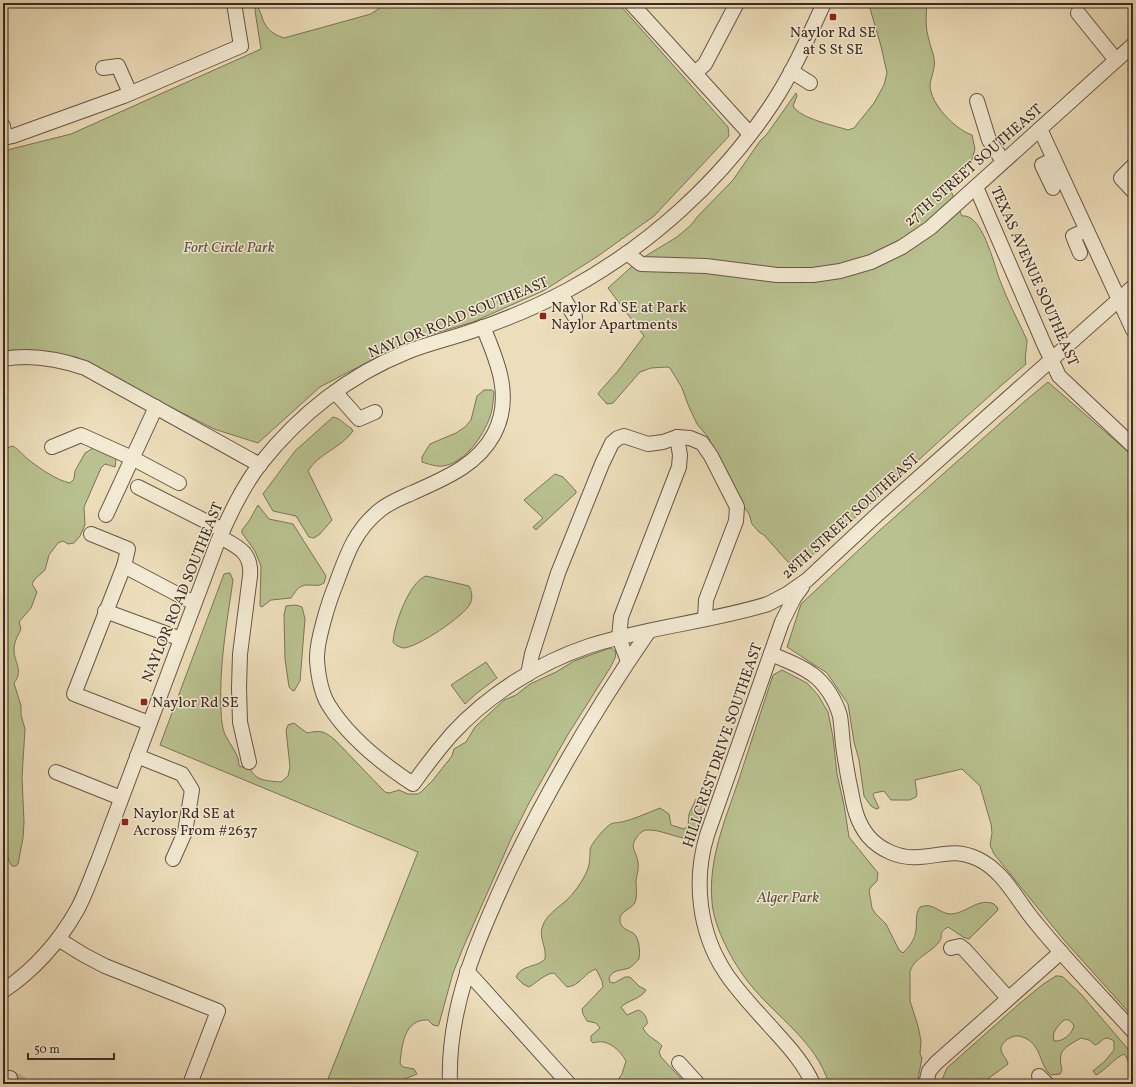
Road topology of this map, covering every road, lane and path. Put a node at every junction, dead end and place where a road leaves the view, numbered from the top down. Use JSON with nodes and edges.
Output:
{"nodes":[{"id":1,"x":234,"y":3,"type":"edge"},
{"id":2,"x":632,"y":3,"type":"edge"},
{"id":3,"x":737,"y":3,"type":"edge"},
{"id":4,"x":824,"y":3,"type":"edge"},
{"id":5,"x":1078,"y":13,"type":"dead end"},
{"id":6,"x":1133,"y":45,"type":"edge"},
{"id":7,"x":1116,"y":60,"type":"junction"},
{"id":8,"x":103,"y":68,"type":"dead end"},
{"id":9,"x":791,"y":71,"type":"junction"},
{"id":10,"x":695,"y":73,"type":"junction"},
{"id":11,"x":810,"y":83,"type":"dead end"},
{"id":12,"x":130,"y":93,"type":"junction"},
{"id":13,"x":977,"y":101,"type":"dead end"},
{"id":14,"x":1040,"y":129,"type":"junction"},
{"id":15,"x":4,"y":134,"type":"edge"},
{"id":16,"x":750,"y":134,"type":"junction"},
{"id":17,"x":1054,"y":159,"type":"junction"},
{"id":18,"x":1003,"y":161,"type":"junction"},
{"id":19,"x":1133,"y":166,"type":"edge"},
{"id":20,"x":976,"y":186,"type":"junction"},
{"id":21,"x":1053,"y":188,"type":"dead end"},
{"id":22,"x":1133,"y":191,"type":"edge"},
{"id":23,"x":1086,"y":230,"type":"junction"},
{"id":24,"x":1080,"y":253,"type":"dead end"},
{"id":25,"x":627,"y":254,"type":"junction"},
{"id":26,"x":1133,"y":287,"type":"edge"},
{"id":27,"x":561,"y":294,"type":"junction"},
{"id":28,"x":1118,"y":300,"type":"junction"},
{"id":29,"x":575,"y":317,"type":"dead end"},
{"id":30,"x":483,"y":327,"type":"junction"},
{"id":31,"x":1133,"y":330,"type":"edge"},
{"id":32,"x":3,"y":359,"type":"edge"},
{"id":33,"x":1051,"y":359,"type":"junction"},
{"id":34,"x":335,"y":392,"type":"junction"},
{"id":35,"x":156,"y":407,"type":"junction"},
{"id":36,"x":375,"y":412,"type":"dead end"},
{"id":37,"x":677,"y":437,"type":"junction"},
{"id":38,"x":1133,"y":446,"type":"edge"},
{"id":39,"x":52,"y":447,"type":"dead end"},
{"id":40,"x":132,"y":458,"type":"junction"},
{"id":41,"x":260,"y":464,"type":"junction"},
{"id":42,"x":179,"y":483,"type":"dead end"},
{"id":43,"x":138,"y":487,"type":"dead end"},
{"id":44,"x":106,"y":515,"type":"dead end"},
{"id":45,"x":91,"y":534,"type":"dead end"},
{"id":46,"x":221,"y":534,"type":"junction"},
{"id":47,"x":124,"y":566,"type":"junction"},
{"id":48,"x":807,"y":580,"type":"junction"},
{"id":49,"x":194,"y":603,"type":"junction"},
{"id":50,"x":756,"y":608,"type":"junction"},
{"id":51,"x":105,"y":611,"type":"junction"},
{"id":52,"x":705,"y":619,"type":"junction"},
{"id":53,"x":782,"y":622,"type":"junction"},
{"id":54,"x":649,"y":632,"type":"junction"},
{"id":55,"x":619,"y":638,"type":"junction"},
{"id":56,"x":181,"y":639,"type":"junction"},
{"id":57,"x":771,"y":654,"type":"junction"},
{"id":58,"x":628,"y":662,"type":"junction"},
{"id":59,"x":528,"y":674,"type":"junction"},
{"id":60,"x":149,"y":723,"type":"junction"},
{"id":61,"x":137,"y":756,"type":"junction"},
{"id":62,"x":250,"y":762,"type":"dead end"},
{"id":63,"x":56,"y":772,"type":"dead end"},
{"id":64,"x":121,"y":798,"type":"junction"},
{"id":65,"x":173,"y":859,"type":"dead end"},
{"id":66,"x":58,"y":939,"type":"junction"},
{"id":67,"x":951,"y":948,"type":"dead end"},
{"id":68,"x":1061,"y":952,"type":"junction"},
{"id":69,"x":467,"y":971,"type":"junction"},
{"id":70,"x":3,"y":991,"type":"edge"},
{"id":71,"x":1008,"y":998,"type":"junction"},
{"id":72,"x":1133,"y":1031,"type":"edge"},
{"id":73,"x":679,"y":1064,"type":"dead end"},
{"id":74,"x":926,"y":1080,"type":"edge"},
{"id":75,"x":190,"y":1084,"type":"edge"},
{"id":76,"x":450,"y":1084,"type":"edge"},
{"id":77,"x":569,"y":1084,"type":"edge"},
{"id":78,"x":698,"y":1084,"type":"edge"},
{"id":79,"x":813,"y":1084,"type":"edge"}],
"edges":[{"from":1,"to":12,"type":"street"},
{"from":2,"to":10,"type":"street"},
{"from":3,"to":10,"type":"street"},
{"from":4,"to":9,"type":"street","name":"NAYLOR ROAD SOUTHEAST"},
{"from":5,"to":7,"type":"street"},
{"from":6,"to":7,"type":"street","name":"27TH STREET SOUTHEAST"},
{"from":7,"to":14,"type":"street","name":"27TH STREET SOUTHEAST"},
{"from":8,"to":12,"type":"street"},
{"from":9,"to":11,"type":"street"},
{"from":9,"to":16,"type":"street","name":"NAYLOR ROAD SOUTHEAST"},
{"from":10,"to":16,"type":"street"},
{"from":12,"to":15,"type":"street"},
{"from":13,"to":18,"type":"street"},
{"from":14,"to":17,"type":"street"},
{"from":14,"to":18,"type":"street","name":"27TH STREET SOUTHEAST"},
{"from":16,"to":25,"type":"street","name":"NAYLOR ROAD SOUTHEAST"},
{"from":17,"to":21,"type":"street"},
{"from":17,"to":23,"type":"street"},
{"from":18,"to":20,"type":"street","name":"27TH STREET SOUTHEAST"},
{"from":19,"to":22,"type":"street"},
{"from":20,"to":25,"type":"street","name":"27TH STREET SOUTHEAST"},
{"from":20,"to":33,"type":"street","name":"TEXAS AVENUE SOUTHEAST"},
{"from":23,"to":24,"type":"street"},
{"from":23,"to":28,"type":"street"},
{"from":25,"to":27,"type":"street","name":"NAYLOR ROAD SOUTHEAST"},
{"from":26,"to":28,"type":"street","name":"28TH STREET SOUTHEAST"},
{"from":27,"to":29,"type":"street"},
{"from":27,"to":30,"type":"street","name":"NAYLOR ROAD SOUTHEAST"},
{"from":28,"to":31,"type":"street"},
{"from":28,"to":33,"type":"street","name":"28TH STREET SOUTHEAST"},
{"from":30,"to":34,"type":"street","name":"NAYLOR ROAD SOUTHEAST"},
{"from":30,"to":59,"type":"street","name":"28TH STREET SOUTHEAST"},
{"from":32,"to":35,"type":"street"},
{"from":33,"to":38,"type":"street","name":"TEXAS AVENUE SOUTHEAST"},
{"from":33,"to":48,"type":"street","name":"28TH STREET SOUTHEAST"},
{"from":34,"to":36,"type":"street"},
{"from":34,"to":41,"type":"street","name":"NAYLOR ROAD SOUTHEAST"},
{"from":35,"to":40,"type":"street"},
{"from":35,"to":41,"type":"street"},
{"from":37,"to":52,"type":"street"},
{"from":37,"to":55,"type":"street"},
{"from":37,"to":59,"type":"street"},
{"from":39,"to":40,"type":"street"},
{"from":40,"to":42,"type":"street"},
{"from":40,"to":44,"type":"street"},
{"from":41,"to":46,"type":"street","name":"NAYLOR ROAD SOUTHEAST"},
{"from":43,"to":46,"type":"street"},
{"from":45,"to":47,"type":"street"},
{"from":46,"to":49,"type":"street","name":"NAYLOR ROAD SOUTHEAST"},
{"from":46,"to":62,"type":"street"},
{"from":47,"to":49,"type":"street"},
{"from":47,"to":51,"type":"street"},
{"from":48,"to":50,"type":"street","name":"28TH STREET SOUTHEAST"},
{"from":48,"to":53,"type":"street","name":"HILLCREST DRIVE SOUTHEAST"},
{"from":49,"to":56,"type":"street","name":"NAYLOR ROAD SOUTHEAST"},
{"from":50,"to":52,"type":"street","name":"28TH STREET SOUTHEAST"},
{"from":50,"to":53,"type":"street"},
{"from":51,"to":56,"type":"street"},
{"from":51,"to":60,"type":"street"},
{"from":52,"to":54,"type":"street","name":"28TH STREET SOUTHEAST"},
{"from":53,"to":57,"type":"street","name":"HILLCREST DRIVE SOUTHEAST"},
{"from":54,"to":55,"type":"street","name":"28TH STREET SOUTHEAST"},
{"from":54,"to":58,"type":"street"},
{"from":55,"to":58,"type":"street"},
{"from":55,"to":59,"type":"street","name":"28TH STREET SOUTHEAST"},
{"from":56,"to":60,"type":"street","name":"NAYLOR ROAD SOUTHEAST"},
{"from":57,"to":68,"type":"street"},
{"from":57,"to":79,"type":"street","name":"HILLCREST DRIVE SOUTHEAST"},
{"from":58,"to":69,"type":"street"},
{"from":60,"to":61,"type":"street","name":"NAYLOR ROAD SOUTHEAST"},
{"from":61,"to":64,"type":"street","name":"NAYLOR ROAD SOUTHEAST"},
{"from":61,"to":65,"type":"street"},
{"from":63,"to":64,"type":"street"},
{"from":64,"to":66,"type":"street","name":"NAYLOR ROAD SOUTHEAST"},
{"from":66,"to":70,"type":"street","name":"NAYLOR ROAD SOUTHEAST"},
{"from":66,"to":75,"type":"street"},
{"from":67,"to":71,"type":"street"},
{"from":68,"to":71,"type":"street"},
{"from":68,"to":72,"type":"street"},
{"from":69,"to":76,"type":"street"},
{"from":69,"to":77,"type":"street"},
{"from":71,"to":74,"type":"street"},
{"from":73,"to":78,"type":"street"}]}
